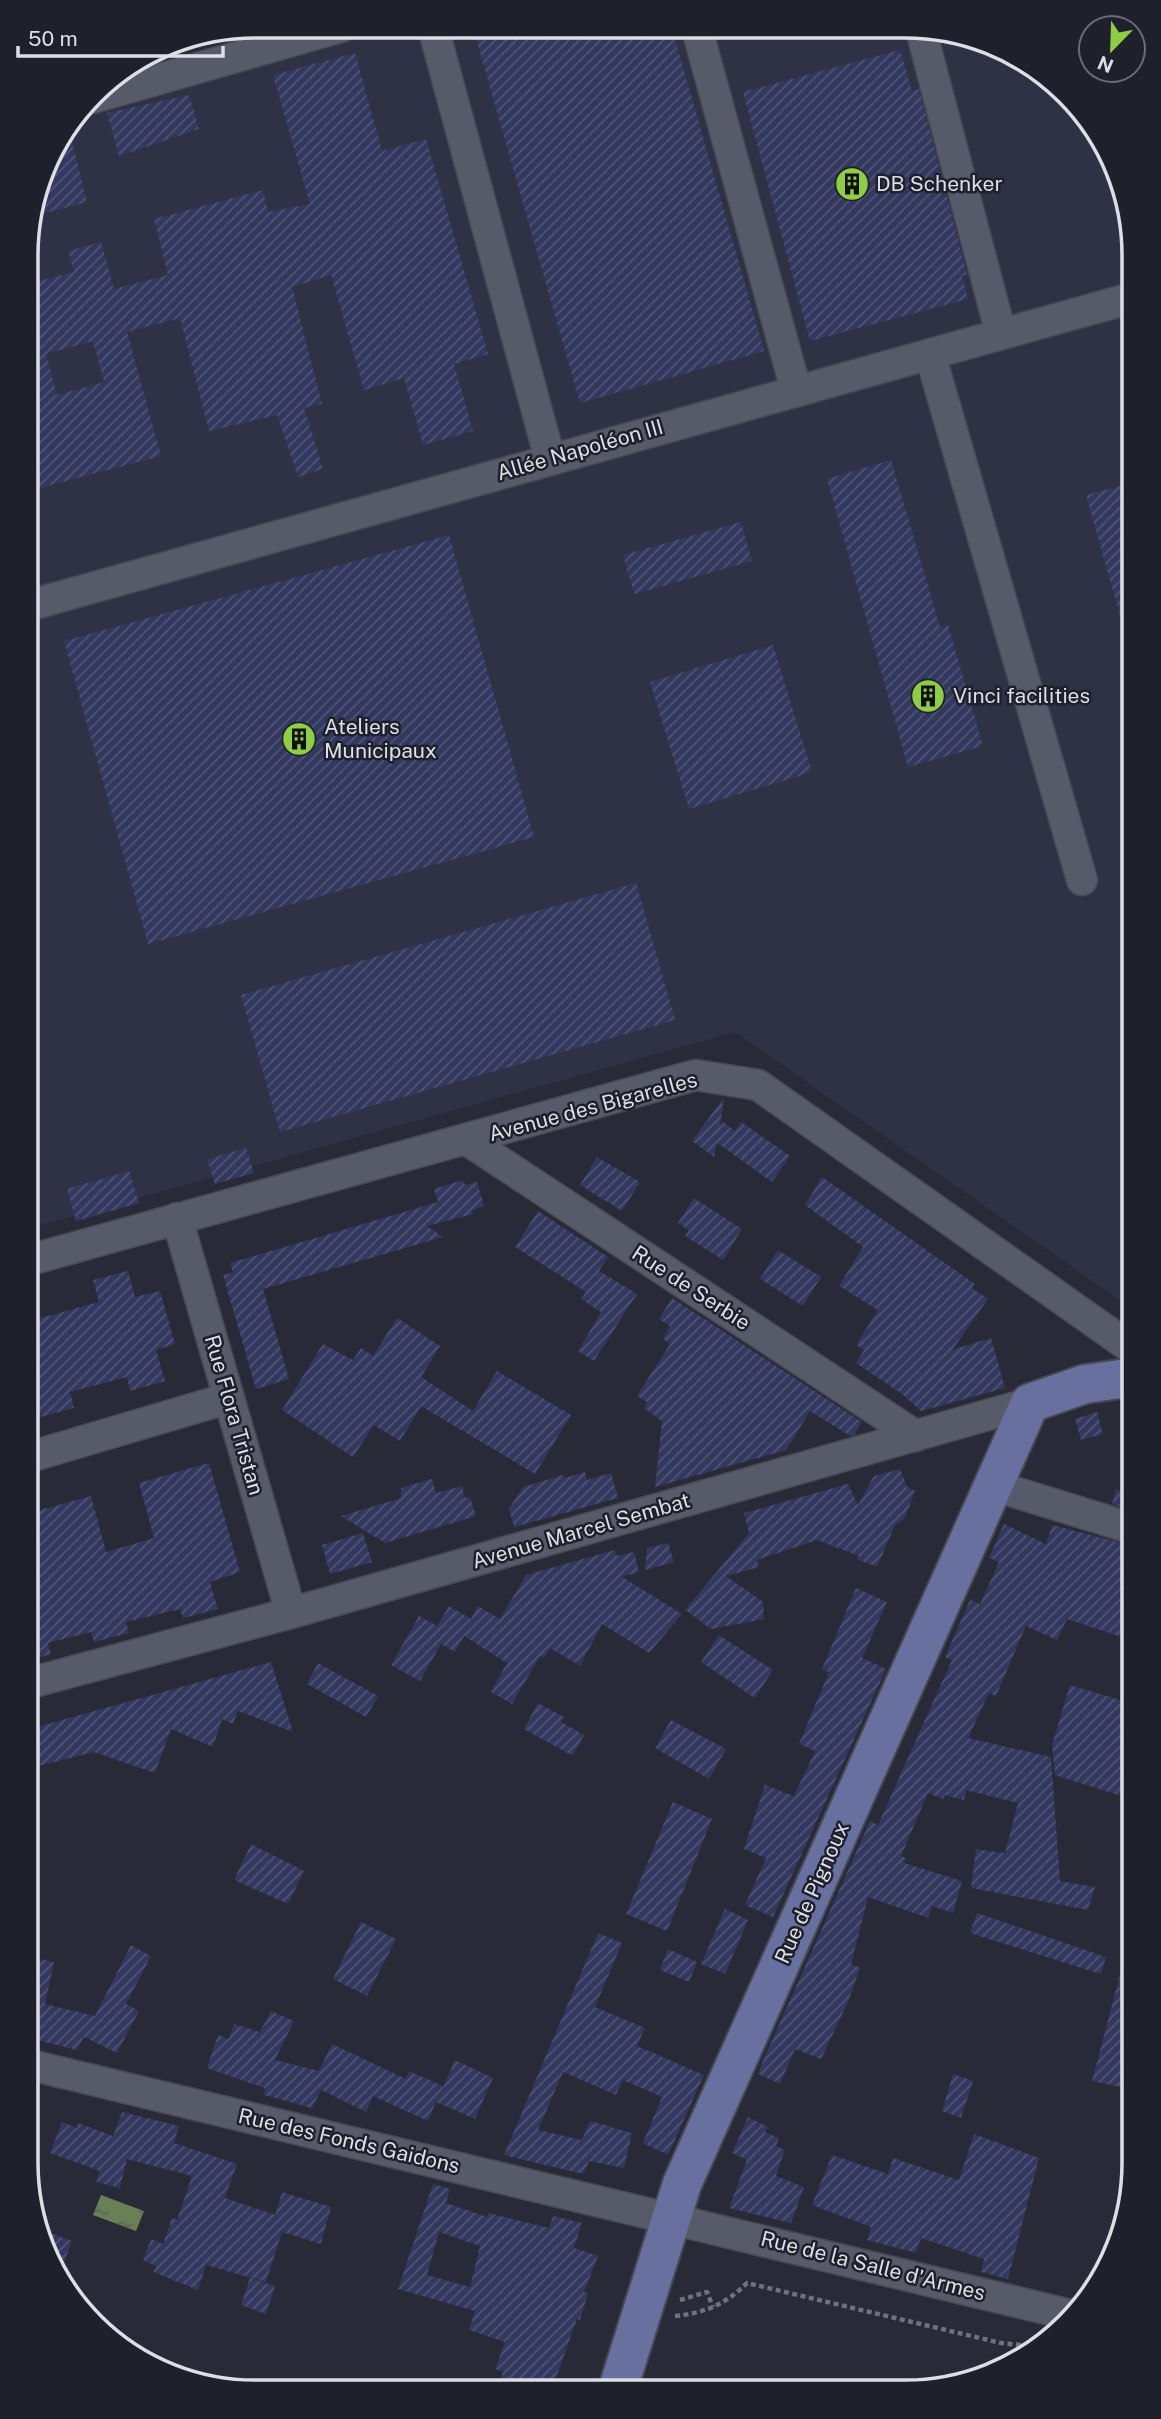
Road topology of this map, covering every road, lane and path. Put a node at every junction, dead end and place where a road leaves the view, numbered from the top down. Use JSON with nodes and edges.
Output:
{"nodes":[{"id":1,"x":303,"y":38,"type":"edge"},
{"id":2,"x":436,"y":38,"type":"edge"},
{"id":3,"x":699,"y":38,"type":"edge"},
{"id":4,"x":923,"y":39,"type":"edge"},
{"id":5,"x":111,"y":93,"type":"edge"},
{"id":6,"x":1123,"y":300,"type":"edge"},
{"id":7,"x":1001,"y":334,"type":"junction"},
{"id":8,"x":930,"y":354,"type":"junction"},
{"id":9,"x":796,"y":390,"type":"junction"},
{"id":10,"x":550,"y":459,"type":"junction"},
{"id":11,"x":39,"y":603,"type":"edge"},
{"id":12,"x":1082,"y":880,"type":"dead end"},
{"id":13,"x":467,"y":1140,"type":"junction"},
{"id":14,"x":177,"y":1218,"type":"junction"},
{"id":15,"x":38,"y":1257,"type":"edge"},
{"id":16,"x":1122,"y":1341,"type":"edge"},
{"id":17,"x":1122,"y":1368,"type":"edge"},
{"id":18,"x":1122,"y":1379,"type":"edge"},
{"id":19,"x":1085,"y":1384,"type":"junction"},
{"id":20,"x":229,"y":1398,"type":"junction"},
{"id":21,"x":1030,"y":1403,"type":"junction"},
{"id":22,"x":916,"y":1436,"type":"junction"},
{"id":23,"x":38,"y":1454,"type":"edge"},
{"id":24,"x":995,"y":1486,"type":"junction"},
{"id":25,"x":1122,"y":1525,"type":"edge"},
{"id":26,"x":291,"y":1613,"type":"junction"},
{"id":27,"x":38,"y":1681,"type":"edge"},
{"id":28,"x":38,"y":2067,"type":"edge"},
{"id":29,"x":671,"y":2218,"type":"junction"},
{"id":30,"x":648,"y":2293,"type":"junction"},
{"id":31,"x":713,"y":2307,"type":"junction"},
{"id":32,"x":1063,"y":2313,"type":"edge"},
{"id":33,"x":671,"y":2329,"type":"dead end"},
{"id":34,"x":1024,"y":2345,"type":"edge"},
{"id":35,"x":621,"y":2380,"type":"edge"}],
"edges":[{"from":1,"to":5,"type":"street"},
{"from":2,"to":10,"type":"street"},
{"from":3,"to":9,"type":"street"},
{"from":4,"to":7,"type":"street"},
{"from":6,"to":7,"type":"street","name":"Allée Napoléon III"},
{"from":7,"to":8,"type":"street","name":"Allée Napoléon III"},
{"from":8,"to":9,"type":"street","name":"Allée Napoléon III"},
{"from":8,"to":12,"type":"street"},
{"from":9,"to":10,"type":"street","name":"Allée Napoléon III"},
{"from":10,"to":11,"type":"street","name":"Allée Napoléon III"},
{"from":13,"to":14,"type":"street","name":"Avenue des Bigarelles"},
{"from":13,"to":16,"type":"street","name":"Avenue des Bigarelles"},
{"from":13,"to":22,"type":"street","name":"Rue de Serbie"},
{"from":14,"to":15,"type":"street","name":"Avenue des Bigarelles"},
{"from":14,"to":20,"type":"street","name":"Rue Flora Tristan"},
{"from":17,"to":19,"type":"main road"},
{"from":18,"to":19,"type":"main road","name":"Avenue Marcel Sembat"},
{"from":19,"to":21,"type":"main road","name":"Avenue Marcel Sembat"},
{"from":20,"to":23,"type":"street"},
{"from":20,"to":26,"type":"street","name":"Rue Flora Tristan"},
{"from":21,"to":22,"type":"street","name":"Avenue Marcel Sembat"},
{"from":21,"to":24,"type":"main road","name":"Rue de Pignoux"},
{"from":22,"to":26,"type":"street","name":"Avenue Marcel Sembat"},
{"from":24,"to":25,"type":"street"},
{"from":24,"to":29,"type":"main road","name":"Rue de Pignoux"},
{"from":26,"to":27,"type":"street","name":"Avenue Marcel Sembat"},
{"from":28,"to":29,"type":"street","name":"Rue des Fonds Gaidons"},
{"from":29,"to":30,"type":"main road","name":"Rue de Pignoux"},
{"from":29,"to":32,"type":"street","name":"Rue de la Salle d'Armes"},
{"from":30,"to":31,"type":"path"},
{"from":30,"to":35,"type":"main road","name":"Rue de Pignoux"},
{"from":31,"to":33,"type":"path"},
{"from":31,"to":34,"type":"path"}]}
